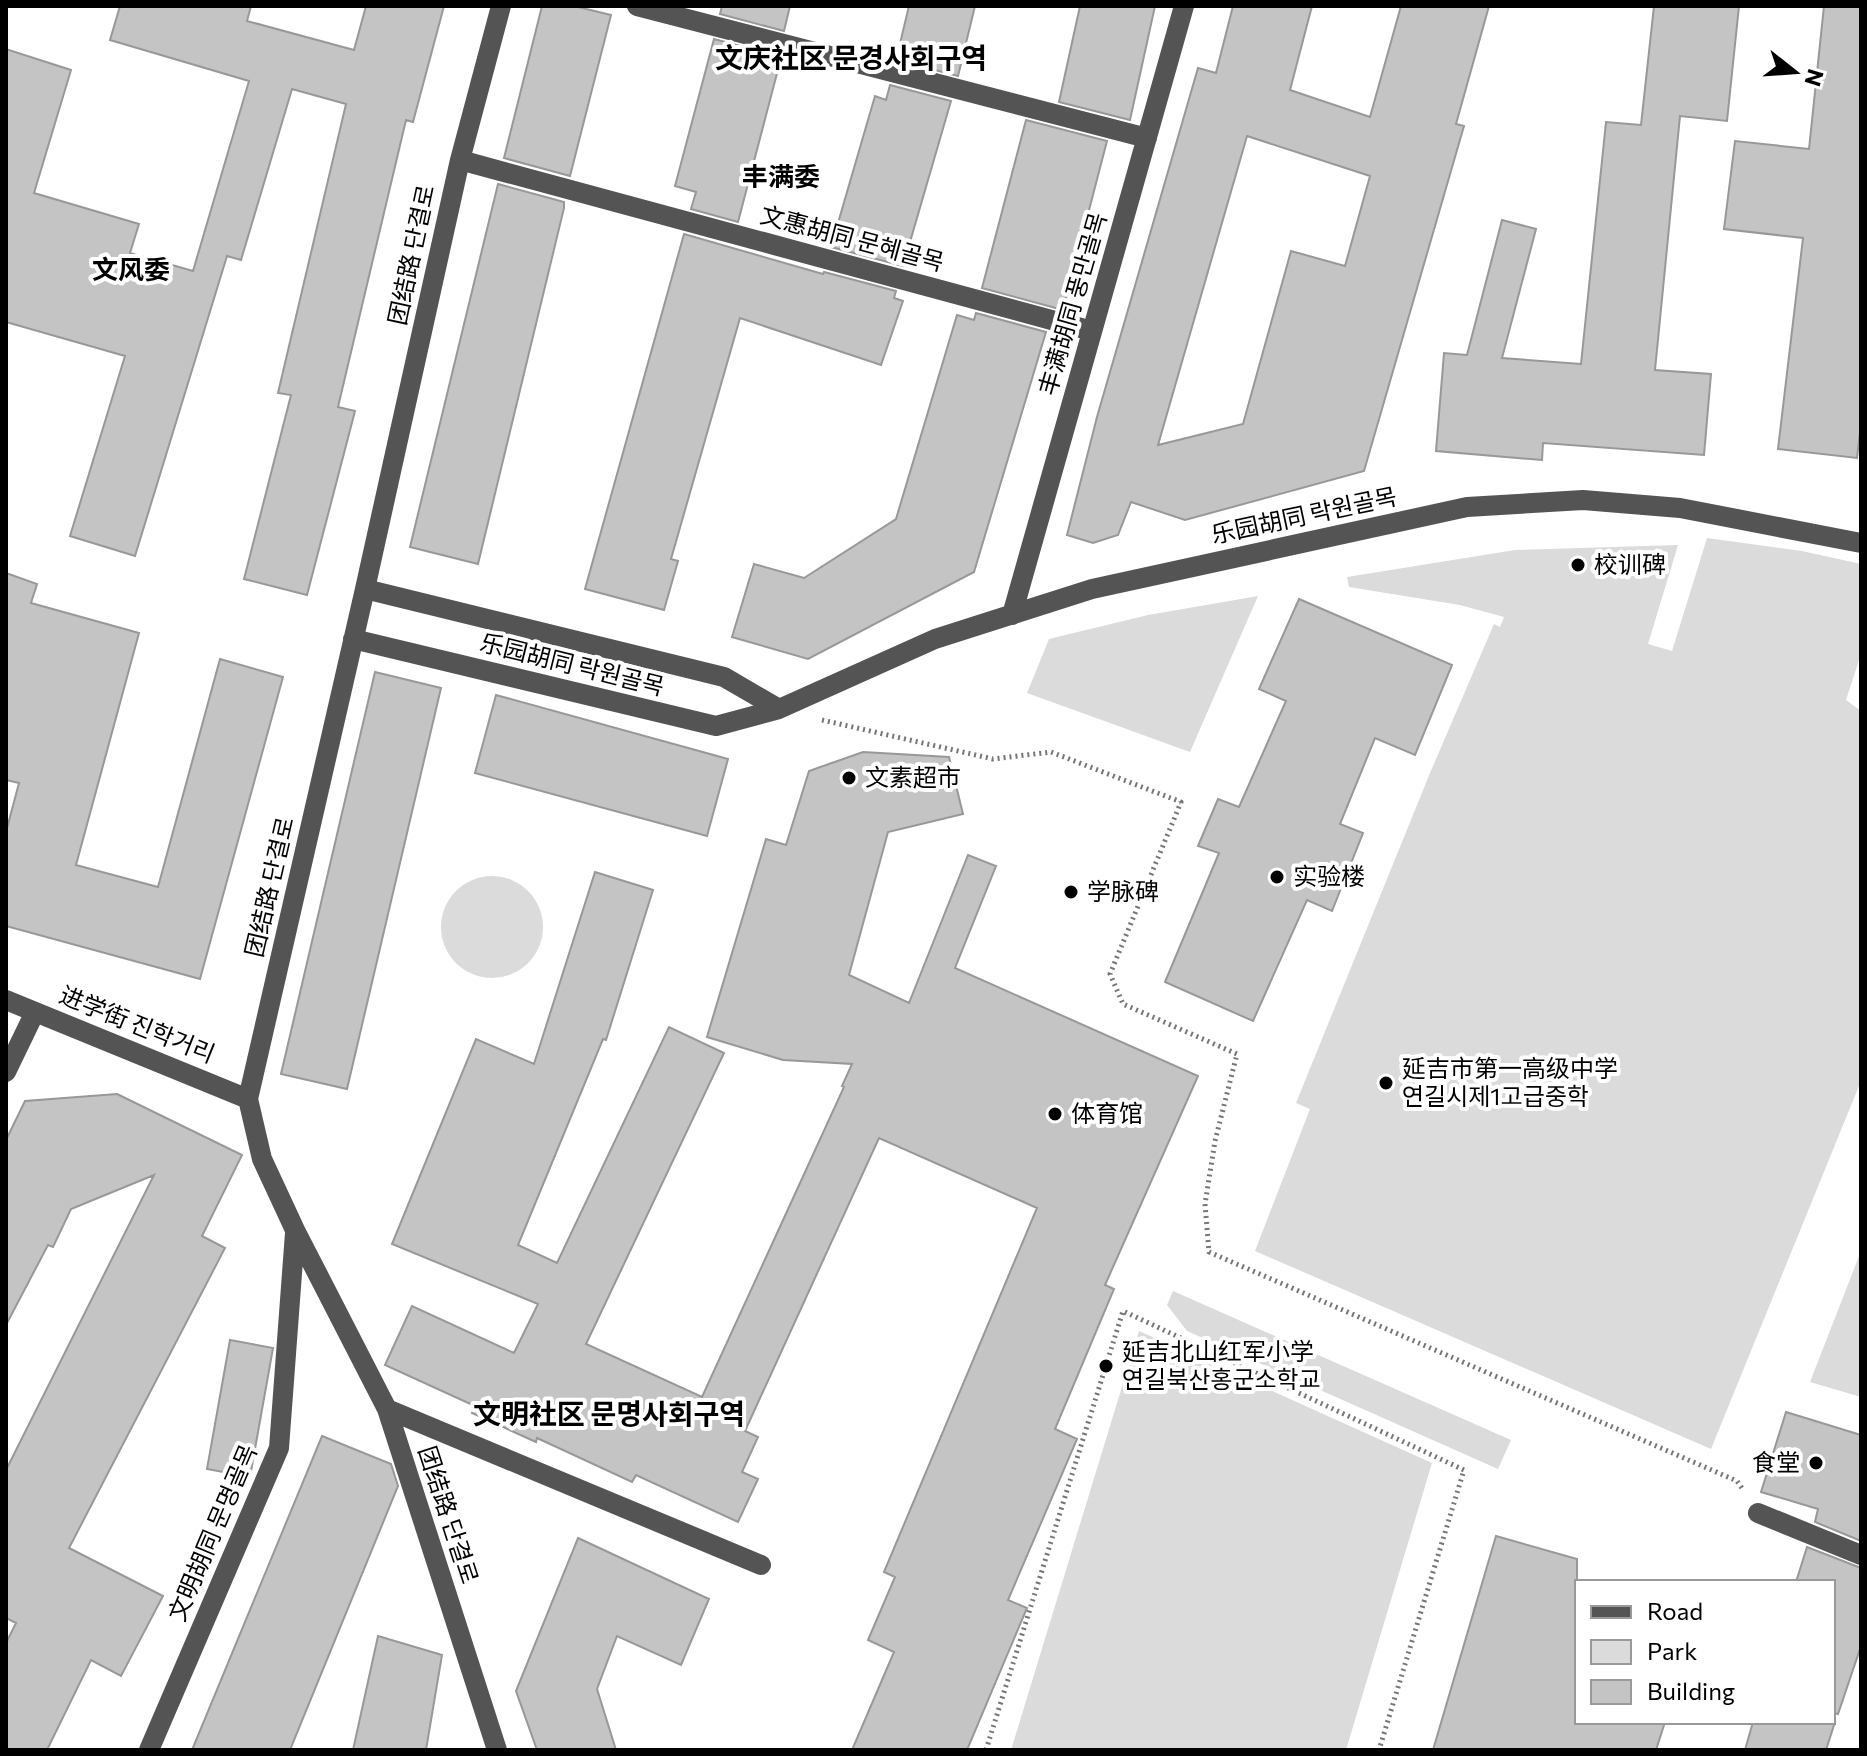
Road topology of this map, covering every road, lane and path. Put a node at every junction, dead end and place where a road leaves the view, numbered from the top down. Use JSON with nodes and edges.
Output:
{"nodes":[{"id":1,"x":501,"y":6,"type":"edge"},
{"id":2,"x":637,"y":6,"type":"edge"},
{"id":3,"x":1184,"y":6,"type":"edge"},
{"id":4,"x":1147,"y":138,"type":"junction"},
{"id":5,"x":460,"y":160,"type":"junction"},
{"id":6,"x":1092,"y":331,"type":"junction"},
{"id":7,"x":1861,"y":543,"type":"edge"},
{"id":8,"x":365,"y":589,"type":"junction"},
{"id":9,"x":1012,"y":615,"type":"junction"},
{"id":10,"x":353,"y":639,"type":"junction"},
{"id":11,"x":779,"y":709,"type":"junction"},
{"id":12,"x":6,"y":1000,"type":"edge"},
{"id":13,"x":35,"y":1012,"type":"junction"},
{"id":14,"x":6,"y":1072,"type":"edge"},
{"id":15,"x":248,"y":1099,"type":"junction"},
{"id":16,"x":295,"y":1230,"type":"junction"},
{"id":17,"x":387,"y":1409,"type":"junction"},
{"id":18,"x":1758,"y":1513,"type":"joint"},
{"id":19,"x":1861,"y":1555,"type":"edge"},
{"id":20,"x":761,"y":1565,"type":"dead end"},
{"id":21,"x":149,"y":1750,"type":"edge"},
{"id":22,"x":497,"y":1750,"type":"edge"},
{"id":23,"x":986,"y":1750,"type":"edge"},
{"id":24,"x":1379,"y":1750,"type":"edge"}],
"edges":[{"from":1,"to":5,"type":"street","name":"团结路 단결로"},
{"from":2,"to":4,"type":"street"},
{"from":3,"to":4,"type":"street","name":"丰满胡同 풍만골목"},
{"from":4,"to":6,"type":"street","name":"丰满胡同 풍만골목"},
{"from":5,"to":6,"type":"street","name":"文惠胡同 문혜골목"},
{"from":5,"to":8,"type":"street","name":"团结路 단결로"},
{"from":6,"to":9,"type":"street","name":"丰满胡同 풍만골목"},
{"from":7,"to":9,"type":"street","name":"乐园胡同 락원골목"},
{"from":8,"to":10,"type":"street","name":"团结路 단결로"},
{"from":8,"to":11,"type":"street","name":"乐园胡同 락원골목"},
{"from":9,"to":11,"type":"street","name":"乐园胡同 락원골목"},
{"from":10,"to":11,"type":"street","name":"乐园胡同 락원골목"},
{"from":10,"to":15,"type":"street","name":"团结路 단결로"},
{"from":11,"to":18,"type":"path"},
{"from":12,"to":13,"type":"street","name":"进学街 진학거리"},
{"from":13,"to":14,"type":"street"},
{"from":13,"to":15,"type":"street","name":"进学街 진학거리"},
{"from":15,"to":16,"type":"street","name":"团结路 단결로"},
{"from":16,"to":17,"type":"street","name":"团结路 단결로"},
{"from":16,"to":21,"type":"street","name":"文明胡同 문명골목"},
{"from":17,"to":20,"type":"street"},
{"from":17,"to":22,"type":"street","name":"团结路 단결로"},
{"from":18,"to":19,"type":"street"},
{"from":23,"to":24,"type":"path"}]}
